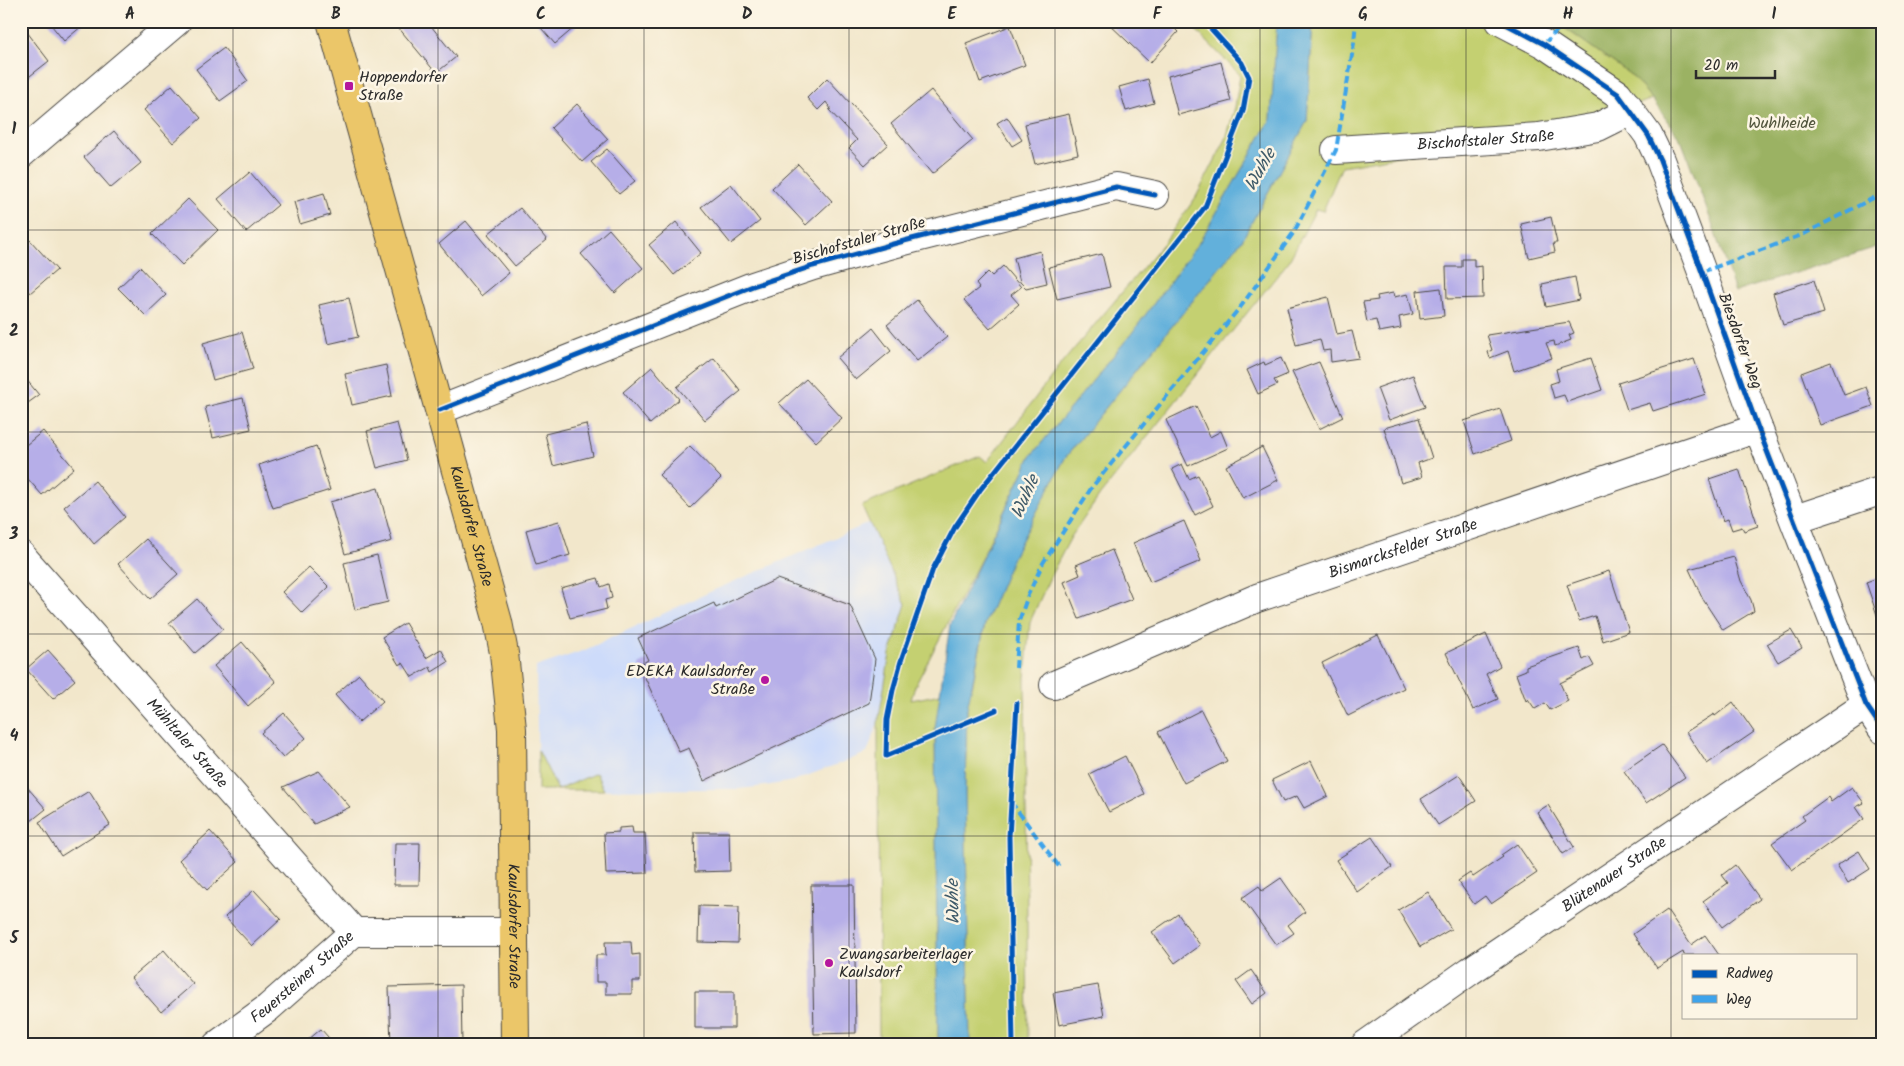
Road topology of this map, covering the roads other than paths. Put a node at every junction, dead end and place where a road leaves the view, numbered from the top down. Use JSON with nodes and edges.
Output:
{"nodes":[{"id":1,"x":176,"y":21,"type":"edge"},
{"id":2,"x":331,"y":21,"type":"edge"},
{"id":3,"x":1500,"y":21,"type":"edge"},
{"id":4,"x":1628,"y":106,"type":"junction"},
{"id":5,"x":1336,"y":150,"type":"dead end"},
{"id":6,"x":21,"y":154,"type":"edge"},
{"id":7,"x":1155,"y":195,"type":"dead end"},
{"id":8,"x":440,"y":410,"type":"junction"},
{"id":9,"x":1758,"y":428,"type":"junction"},
{"id":10,"x":1883,"y":490,"type":"edge"},
{"id":11,"x":1795,"y":519,"type":"junction"},
{"id":12,"x":21,"y":555,"type":"edge"},
{"id":13,"x":1054,"y":685,"type":"dead end"},
{"id":14,"x":1866,"y":705,"type":"junction"},
{"id":15,"x":1883,"y":730,"type":"edge"},
{"id":16,"x":354,"y":932,"type":"junction"},
{"id":17,"x":514,"y":932,"type":"junction"},
{"id":18,"x":217,"y":1045,"type":"edge"},
{"id":19,"x":515,"y":1045,"type":"edge"},
{"id":20,"x":1365,"y":1045,"type":"edge"}],
"edges":[{"from":1,"to":6,"type":"street"},
{"from":2,"to":8,"type":"main road","name":"Kaulsdorfer Straße"},
{"from":3,"to":4,"type":"street","name":"Biesdorfer Weg"},
{"from":4,"to":5,"type":"street","name":"Bischofstaler Straße"},
{"from":4,"to":9,"type":"street","name":"Biesdorfer Weg"},
{"from":7,"to":8,"type":"street","name":"Bischofstaler Straße"},
{"from":8,"to":17,"type":"main road","name":"Kaulsdorfer Straße"},
{"from":9,"to":11,"type":"street","name":"Biesdorfer Weg"},
{"from":9,"to":13,"type":"street","name":"Bismarcksfelder Straße"},
{"from":10,"to":11,"type":"street"},
{"from":11,"to":14,"type":"street","name":"Biesdorfer Weg"},
{"from":12,"to":16,"type":"street","name":"Mühltaler Straße"},
{"from":14,"to":15,"type":"street","name":"Biesdorfer Weg"},
{"from":14,"to":20,"type":"street","name":"Blütenauer Straße"},
{"from":16,"to":17,"type":"street","name":"Feuersteiner Straße"},
{"from":16,"to":18,"type":"street","name":"Feuersteiner Straße"},
{"from":17,"to":19,"type":"main road","name":"Kaulsdorfer Straße"}]}
